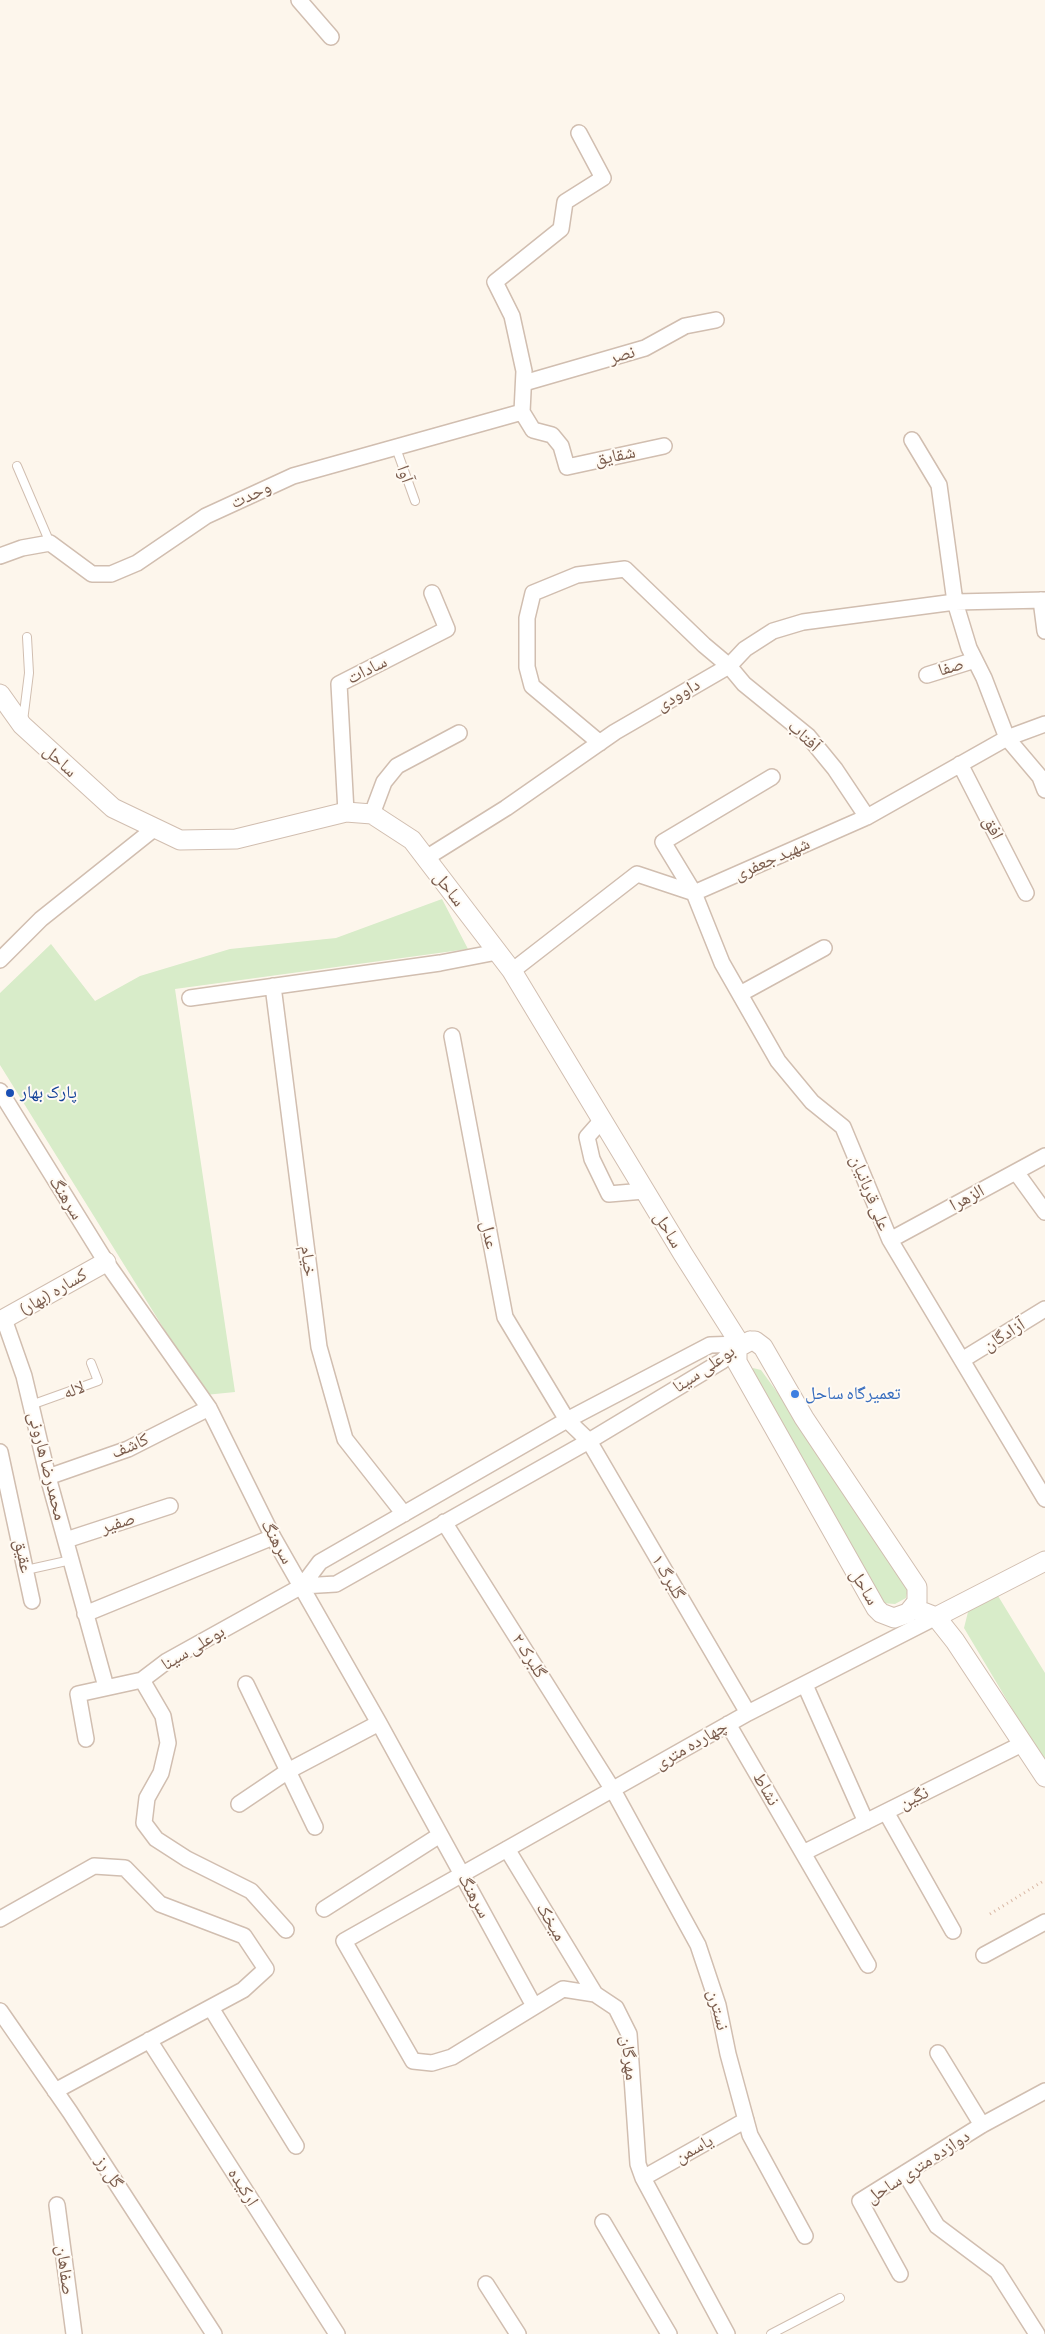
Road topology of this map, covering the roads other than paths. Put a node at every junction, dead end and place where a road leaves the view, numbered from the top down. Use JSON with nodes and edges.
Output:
{"nodes":[{"id":1,"x":299,"y":0,"type":"edge"},
{"id":2,"x":331,"y":37,"type":"dead end"},
{"id":3,"x":579,"y":134,"type":"dead end"},
{"id":4,"x":716,"y":320,"type":"dead end"},
{"id":5,"x":524,"y":382,"type":"junction"},
{"id":6,"x":522,"y":412,"type":"junction"},
{"id":7,"x":912,"y":440,"type":"dead end"},
{"id":8,"x":664,"y":446,"type":"dead end"},
{"id":9,"x":396,"y":448,"type":"junction"},
{"id":10,"x":17,"y":466,"type":"dead end"},
{"id":11,"x":414,"y":501,"type":"dead end"},
{"id":12,"x":50,"y":543,"type":"junction"},
{"id":13,"x":0,"y":556,"type":"edge"},
{"id":14,"x":432,"y":593,"type":"dead end"},
{"id":15,"x":1043,"y":600,"type":"edge"},
{"id":16,"x":955,"y":602,"type":"junction"},
{"id":17,"x":1045,"y":631,"type":"edge"},
{"id":18,"x":27,"y":637,"type":"dead end"},
{"id":19,"x":975,"y":660,"type":"junction"},
{"id":20,"x":729,"y":666,"type":"junction"},
{"id":21,"x":927,"y":675,"type":"dead end"},
{"id":22,"x":0,"y":694,"type":"edge"},
{"id":23,"x":1045,"y":724,"type":"edge"},
{"id":24,"x":22,"y":725,"type":"junction"},
{"id":25,"x":459,"y":733,"type":"dead end"},
{"id":26,"x":1007,"y":738,"type":"junction"},
{"id":27,"x":600,"y":742,"type":"junction"},
{"id":28,"x":960,"y":764,"type":"junction"},
{"id":29,"x":772,"y":777,"type":"dead end"},
{"id":30,"x":1045,"y":790,"type":"edge"},
{"id":31,"x":346,"y":812,"type":"junction"},
{"id":32,"x":372,"y":814,"type":"junction"},
{"id":33,"x":867,"y":817,"type":"junction"},
{"id":34,"x":155,"y":828,"type":"junction"},
{"id":35,"x":426,"y":858,"type":"junction"},
{"id":36,"x":694,"y":893,"type":"junction"},
{"id":37,"x":1026,"y":893,"type":"dead end"},
{"id":38,"x":824,"y":948,"type":"dead end"},
{"id":39,"x":497,"y":952,"type":"junction"},
{"id":40,"x":0,"y":960,"type":"edge"},
{"id":41,"x":512,"y":971,"type":"junction"},
{"id":42,"x":272,"y":986,"type":"junction"},
{"id":43,"x":740,"y":994,"type":"junction"},
{"id":44,"x":190,"y":998,"type":"dead end"},
{"id":45,"x":452,"y":1036,"type":"dead end"},
{"id":46,"x":0,"y":1091,"type":"edge"},
{"id":47,"x":602,"y":1120,"type":"junction"},
{"id":48,"x":1045,"y":1156,"type":"edge"},
{"id":49,"x":1016,"y":1172,"type":"junction"},
{"id":50,"x":644,"y":1191,"type":"junction"},
{"id":51,"x":1045,"y":1212,"type":"edge"},
{"id":52,"x":890,"y":1240,"type":"junction"},
{"id":53,"x":106,"y":1262,"type":"junction"},
{"id":54,"x":1045,"y":1309,"type":"edge"},
{"id":55,"x":2,"y":1320,"type":"edge"},
{"id":56,"x":740,"y":1344,"type":"junction"},
{"id":57,"x":962,"y":1360,"type":"junction"},
{"id":58,"x":91,"y":1363,"type":"dead end"},
{"id":59,"x":31,"y":1405,"type":"junction"},
{"id":60,"x":209,"y":1408,"type":"junction"},
{"id":61,"x":567,"y":1420,"type":"junction"},
{"id":62,"x":589,"y":1442,"type":"junction"},
{"id":63,"x":0,"y":1452,"type":"edge"},
{"id":64,"x":1039,"y":1476,"type":"edge"},
{"id":65,"x":48,"y":1477,"type":"junction"},
{"id":66,"x":1045,"y":1499,"type":"edge"},
{"id":67,"x":170,"y":1506,"type":"dead end"},
{"id":68,"x":404,"y":1514,"type":"junction"},
{"id":69,"x":444,"y":1522,"type":"junction"},
{"id":70,"x":274,"y":1537,"type":"junction"},
{"id":71,"x":66,"y":1540,"type":"junction"},
{"id":72,"x":71,"y":1560,"type":"junction"},
{"id":73,"x":1045,"y":1561,"type":"edge"},
{"id":74,"x":26,"y":1570,"type":"junction"},
{"id":75,"x":302,"y":1586,"type":"junction"},
{"id":76,"x":32,"y":1601,"type":"dead end"},
{"id":77,"x":913,"y":1608,"type":"junction"},
{"id":78,"x":85,"y":1614,"type":"junction"},
{"id":79,"x":936,"y":1618,"type":"junction"},
{"id":80,"x":142,"y":1680,"type":"junction"},
{"id":81,"x":246,"y":1684,"type":"dead end"},
{"id":82,"x":805,"y":1685,"type":"junction"},
{"id":83,"x":106,"y":1687,"type":"junction"},
{"id":84,"x":748,"y":1713,"type":"junction"},
{"id":85,"x":379,"y":1723,"type":"junction"},
{"id":86,"x":728,"y":1724,"type":"junction"},
{"id":87,"x":86,"y":1739,"type":"dead end"},
{"id":88,"x":1024,"y":1743,"type":"junction"},
{"id":89,"x":288,"y":1772,"type":"junction"},
{"id":90,"x":1045,"y":1777,"type":"edge"},
{"id":91,"x":613,"y":1790,"type":"junction"},
{"id":92,"x":239,"y":1804,"type":"dead end"},
{"id":93,"x":886,"y":1812,"type":"junction"},
{"id":94,"x":866,"y":1822,"type":"junction"},
{"id":95,"x":316,"y":1827,"type":"dead end"},
{"id":96,"x":440,"y":1835,"type":"junction"},
{"id":97,"x":507,"y":1849,"type":"junction"},
{"id":98,"x":803,"y":1853,"type":"junction"},
{"id":99,"x":462,"y":1875,"type":"junction"},
{"id":100,"x":324,"y":1909,"type":"dead end"},
{"id":101,"x":0,"y":1919,"type":"edge"},
{"id":102,"x":1045,"y":1922,"type":"edge"},
{"id":103,"x":286,"y":1930,"type":"dead end"},
{"id":104,"x":953,"y":1931,"type":"dead end"},
{"id":105,"x":344,"y":1941,"type":"joint"},
{"id":106,"x":984,"y":1955,"type":"dead end"},
{"id":107,"x":868,"y":1966,"type":"dead end"},
{"id":108,"x":595,"y":1994,"type":"junction"},
{"id":109,"x":534,"y":2006,"type":"junction"},
{"id":110,"x":211,"y":2008,"type":"junction"},
{"id":111,"x":0,"y":2011,"type":"edge"},
{"id":112,"x":149,"y":2040,"type":"junction"},
{"id":113,"x":938,"y":2053,"type":"dead end"},
{"id":114,"x":55,"y":2091,"type":"junction"},
{"id":115,"x":1045,"y":2091,"type":"edge"},
{"id":116,"x":746,"y":2120,"type":"junction"},
{"id":117,"x":982,"y":2125,"type":"junction"},
{"id":118,"x":296,"y":2146,"type":"dead end"},
{"id":119,"x":905,"y":2173,"type":"junction"},
{"id":120,"x":643,"y":2178,"type":"junction"},
{"id":121,"x":57,"y":2206,"type":"dead end"},
{"id":122,"x":604,"y":2222,"type":"dead end"},
{"id":123,"x":805,"y":2236,"type":"dead end"},
{"id":124,"x":900,"y":2274,"type":"dead end"},
{"id":125,"x":486,"y":2284,"type":"dead end"},
{"id":126,"x":840,"y":2298,"type":"dead end"},
{"id":127,"x":74,"y":2334,"type":"edge"},
{"id":128,"x":214,"y":2334,"type":"edge"},
{"id":129,"x":337,"y":2334,"type":"edge"},
{"id":130,"x":518,"y":2334,"type":"edge"},
{"id":131,"x":670,"y":2334,"type":"edge"},
{"id":132,"x":727,"y":2334,"type":"edge"},
{"id":133,"x":771,"y":2334,"type":"edge"},
{"id":134,"x":1037,"y":2334,"type":"edge"}],
"edges":[{"from":1,"to":2,"type":"street"},
{"from":3,"to":5,"type":"street"},
{"from":4,"to":5,"type":"street","name":"نصر"},
{"from":5,"to":6,"type":"street"},
{"from":6,"to":8,"type":"street","name":"شقایق"},
{"from":6,"to":9,"type":"street","name":"وحدت"},
{"from":7,"to":16,"type":"street"},
{"from":9,"to":11,"type":"lane","name":"آوا"},
{"from":9,"to":12,"type":"street","name":"وحدت"},
{"from":10,"to":12,"type":"lane"},
{"from":12,"to":13,"type":"street"},
{"from":14,"to":31,"type":"street","name":"سادات"},
{"from":15,"to":16,"type":"street","name":"داوودی"},
{"from":15,"to":17,"type":"street"},
{"from":16,"to":19,"type":"street"},
{"from":16,"to":20,"type":"street","name":"داوودی"},
{"from":18,"to":24,"type":"lane"},
{"from":19,"to":21,"type":"street","name":"صفا"},
{"from":19,"to":26,"type":"street"},
{"from":20,"to":27,"type":"street","name":"داوودی"},
{"from":20,"to":27,"type":"street","name":"آفتاب"},
{"from":20,"to":33,"type":"street","name":"آفتاب"},
{"from":22,"to":24,"type":"street","name":"ساحل"},
{"from":23,"to":26,"type":"street","name":"شهید جعفری"},
{"from":24,"to":34,"type":"street","name":"ساحل"},
{"from":25,"to":32,"type":"street"},
{"from":26,"to":28,"type":"street","name":"شهید جعفری"},
{"from":26,"to":30,"type":"street"},
{"from":27,"to":35,"type":"street","name":"داوودی"},
{"from":28,"to":33,"type":"street","name":"شهید جعفری"},
{"from":28,"to":37,"type":"street","name":"افق"},
{"from":29,"to":36,"type":"street","name":"علی قربانیان"},
{"from":31,"to":32,"type":"street","name":"ساحل"},
{"from":31,"to":34,"type":"street","name":"ساحل"},
{"from":32,"to":35,"type":"street","name":"ساحل"},
{"from":33,"to":36,"type":"street","name":"شهید جعفری"},
{"from":34,"to":40,"type":"street"},
{"from":35,"to":39,"type":"street","name":"ساحل"},
{"from":36,"to":41,"type":"street"},
{"from":36,"to":43,"type":"street","name":"علی قربانیان"},
{"from":38,"to":43,"type":"street"},
{"from":39,"to":41,"type":"street","name":"ساحل"},
{"from":39,"to":42,"type":"street"},
{"from":41,"to":47,"type":"street","name":"ساحل"},
{"from":42,"to":44,"type":"street"},
{"from":42,"to":68,"type":"street","name":"خیام"},
{"from":43,"to":52,"type":"street","name":"علی قربانیان"},
{"from":45,"to":61,"type":"street","name":"عدل"},
{"from":46,"to":53,"type":"street","name":"سرهنگ"},
{"from":47,"to":50,"type":"street","name":"ساحل"},
{"from":47,"to":50,"type":"street"},
{"from":48,"to":49,"type":"street","name":"الزهرا"},
{"from":49,"to":51,"type":"street"},
{"from":49,"to":52,"type":"street","name":"الزهرا"},
{"from":50,"to":56,"type":"street","name":"ساحل"},
{"from":52,"to":57,"type":"street","name":"علی قربانیان"},
{"from":53,"to":55,"type":"street","name":"کساره (بهار)"},
{"from":53,"to":60,"type":"street","name":"سرهنگ"},
{"from":54,"to":57,"type":"street","name":"آزادگان"},
{"from":55,"to":59,"type":"street","name":"محمدرضا هارونی"},
{"from":56,"to":61,"type":"street","name":"بوعلی سینا"},
{"from":56,"to":62,"type":"street","name":"بوعلی سینا"},
{"from":56,"to":77,"type":"street"},
{"from":56,"to":77,"type":"street","name":"ساحل"},
{"from":57,"to":64,"type":"street","name":"علی قربانیان"},
{"from":58,"to":59,"type":"lane","name":"لاله"},
{"from":59,"to":65,"type":"street","name":"محمدرضا هارونی"},
{"from":60,"to":65,"type":"street","name":"کاشف"},
{"from":60,"to":70,"type":"street","name":"سرهنگ"},
{"from":61,"to":62,"type":"street","name":"عدل"},
{"from":61,"to":68,"type":"street","name":"بوعلی سینا"},
{"from":62,"to":69,"type":"street","name":"بوعلی سینا"},
{"from":62,"to":84,"type":"street","name":"گلبرگ ۱"},
{"from":63,"to":74,"type":"street","name":"عقیق"},
{"from":64,"to":66,"type":"street","name":"علی قربانیان"},
{"from":65,"to":71,"type":"street","name":"محمدرضا هارونی"},
{"from":67,"to":71,"type":"street","name":"صفیر"},
{"from":68,"to":75,"type":"street","name":"بوعلی سینا"},
{"from":69,"to":75,"type":"street","name":"بوعلی سینا"},
{"from":69,"to":91,"type":"street","name":"گلبرک ۲"},
{"from":70,"to":75,"type":"street","name":"سرهنگ"},
{"from":70,"to":78,"type":"street"},
{"from":71,"to":72,"type":"street","name":"محمدرضا هارونی"},
{"from":72,"to":74,"type":"lane"},
{"from":72,"to":78,"type":"street","name":"محمدرضا هارونی"},
{"from":73,"to":79,"type":"street","name":"چهارده متری"},
{"from":74,"to":76,"type":"street","name":"عقیق"},
{"from":75,"to":80,"type":"street","name":"بوعلی سینا"},
{"from":75,"to":85,"type":"street","name":"سرهنگ"},
{"from":77,"to":79,"type":"street"},
{"from":78,"to":83,"type":"street","name":"محمدرضا هارونی"},
{"from":79,"to":82,"type":"street","name":"چهارده متری"},
{"from":79,"to":88,"type":"street"},
{"from":80,"to":83,"type":"street","name":"بوعلی سینا"},
{"from":80,"to":103,"type":"street"},
{"from":81,"to":89,"type":"street"},
{"from":82,"to":84,"type":"street","name":"چهارده متری"},
{"from":82,"to":94,"type":"street"},
{"from":83,"to":87,"type":"street","name":"بوعلی سینا"},
{"from":84,"to":86,"type":"street","name":"چهارده متری"},
{"from":85,"to":89,"type":"street"},
{"from":85,"to":96,"type":"street","name":"سرهنگ"},
{"from":86,"to":91,"type":"street","name":"چهارده متری"},
{"from":86,"to":98,"type":"street","name":"نشاط"},
{"from":88,"to":90,"type":"street"},
{"from":88,"to":93,"type":"street","name":"نگین"},
{"from":89,"to":92,"type":"street"},
{"from":89,"to":95,"type":"street"},
{"from":91,"to":97,"type":"street","name":"چهارده متری"},
{"from":91,"to":116,"type":"street","name":"نسترن"},
{"from":93,"to":94,"type":"street","name":"نگین"},
{"from":93,"to":104,"type":"street"},
{"from":94,"to":98,"type":"street","name":"نگین"},
{"from":96,"to":99,"type":"street","name":"سرهنگ"},
{"from":96,"to":100,"type":"street"},
{"from":97,"to":99,"type":"street","name":"چهارده متری"},
{"from":97,"to":108,"type":"street","name":"میخک"},
{"from":98,"to":107,"type":"street","name":"نشاط"},
{"from":99,"to":105,"type":"street","name":"چهارده متری"},
{"from":99,"to":109,"type":"street","name":"سرهنگ"},
{"from":101,"to":110,"type":"street"},
{"from":102,"to":106,"type":"street"},
{"from":105,"to":109,"type":"street","name":"مهرگان"},
{"from":108,"to":109,"type":"street","name":"مهرگان"},
{"from":108,"to":120,"type":"street","name":"مهرگان"},
{"from":110,"to":112,"type":"street"},
{"from":110,"to":118,"type":"street"},
{"from":111,"to":114,"type":"street","name":"گل رز"},
{"from":112,"to":114,"type":"street"},
{"from":112,"to":129,"type":"street","name":"ارکیده"},
{"from":113,"to":117,"type":"street"},
{"from":114,"to":128,"type":"street","name":"گل رز"},
{"from":115,"to":117,"type":"street","name":"دوازده متری ساحل"},
{"from":116,"to":120,"type":"street","name":"یاسمن"},
{"from":116,"to":123,"type":"street","name":"نسترن"},
{"from":117,"to":119,"type":"street","name":"دوازده متری ساحل"},
{"from":119,"to":124,"type":"street","name":"دوازده متری ساحل"},
{"from":119,"to":134,"type":"street"},
{"from":120,"to":132,"type":"street","name":"مهرگان"},
{"from":121,"to":127,"type":"street","name":"صفاهان"},
{"from":122,"to":131,"type":"street"},
{"from":125,"to":130,"type":"street"},
{"from":126,"to":133,"type":"lane"}]}
